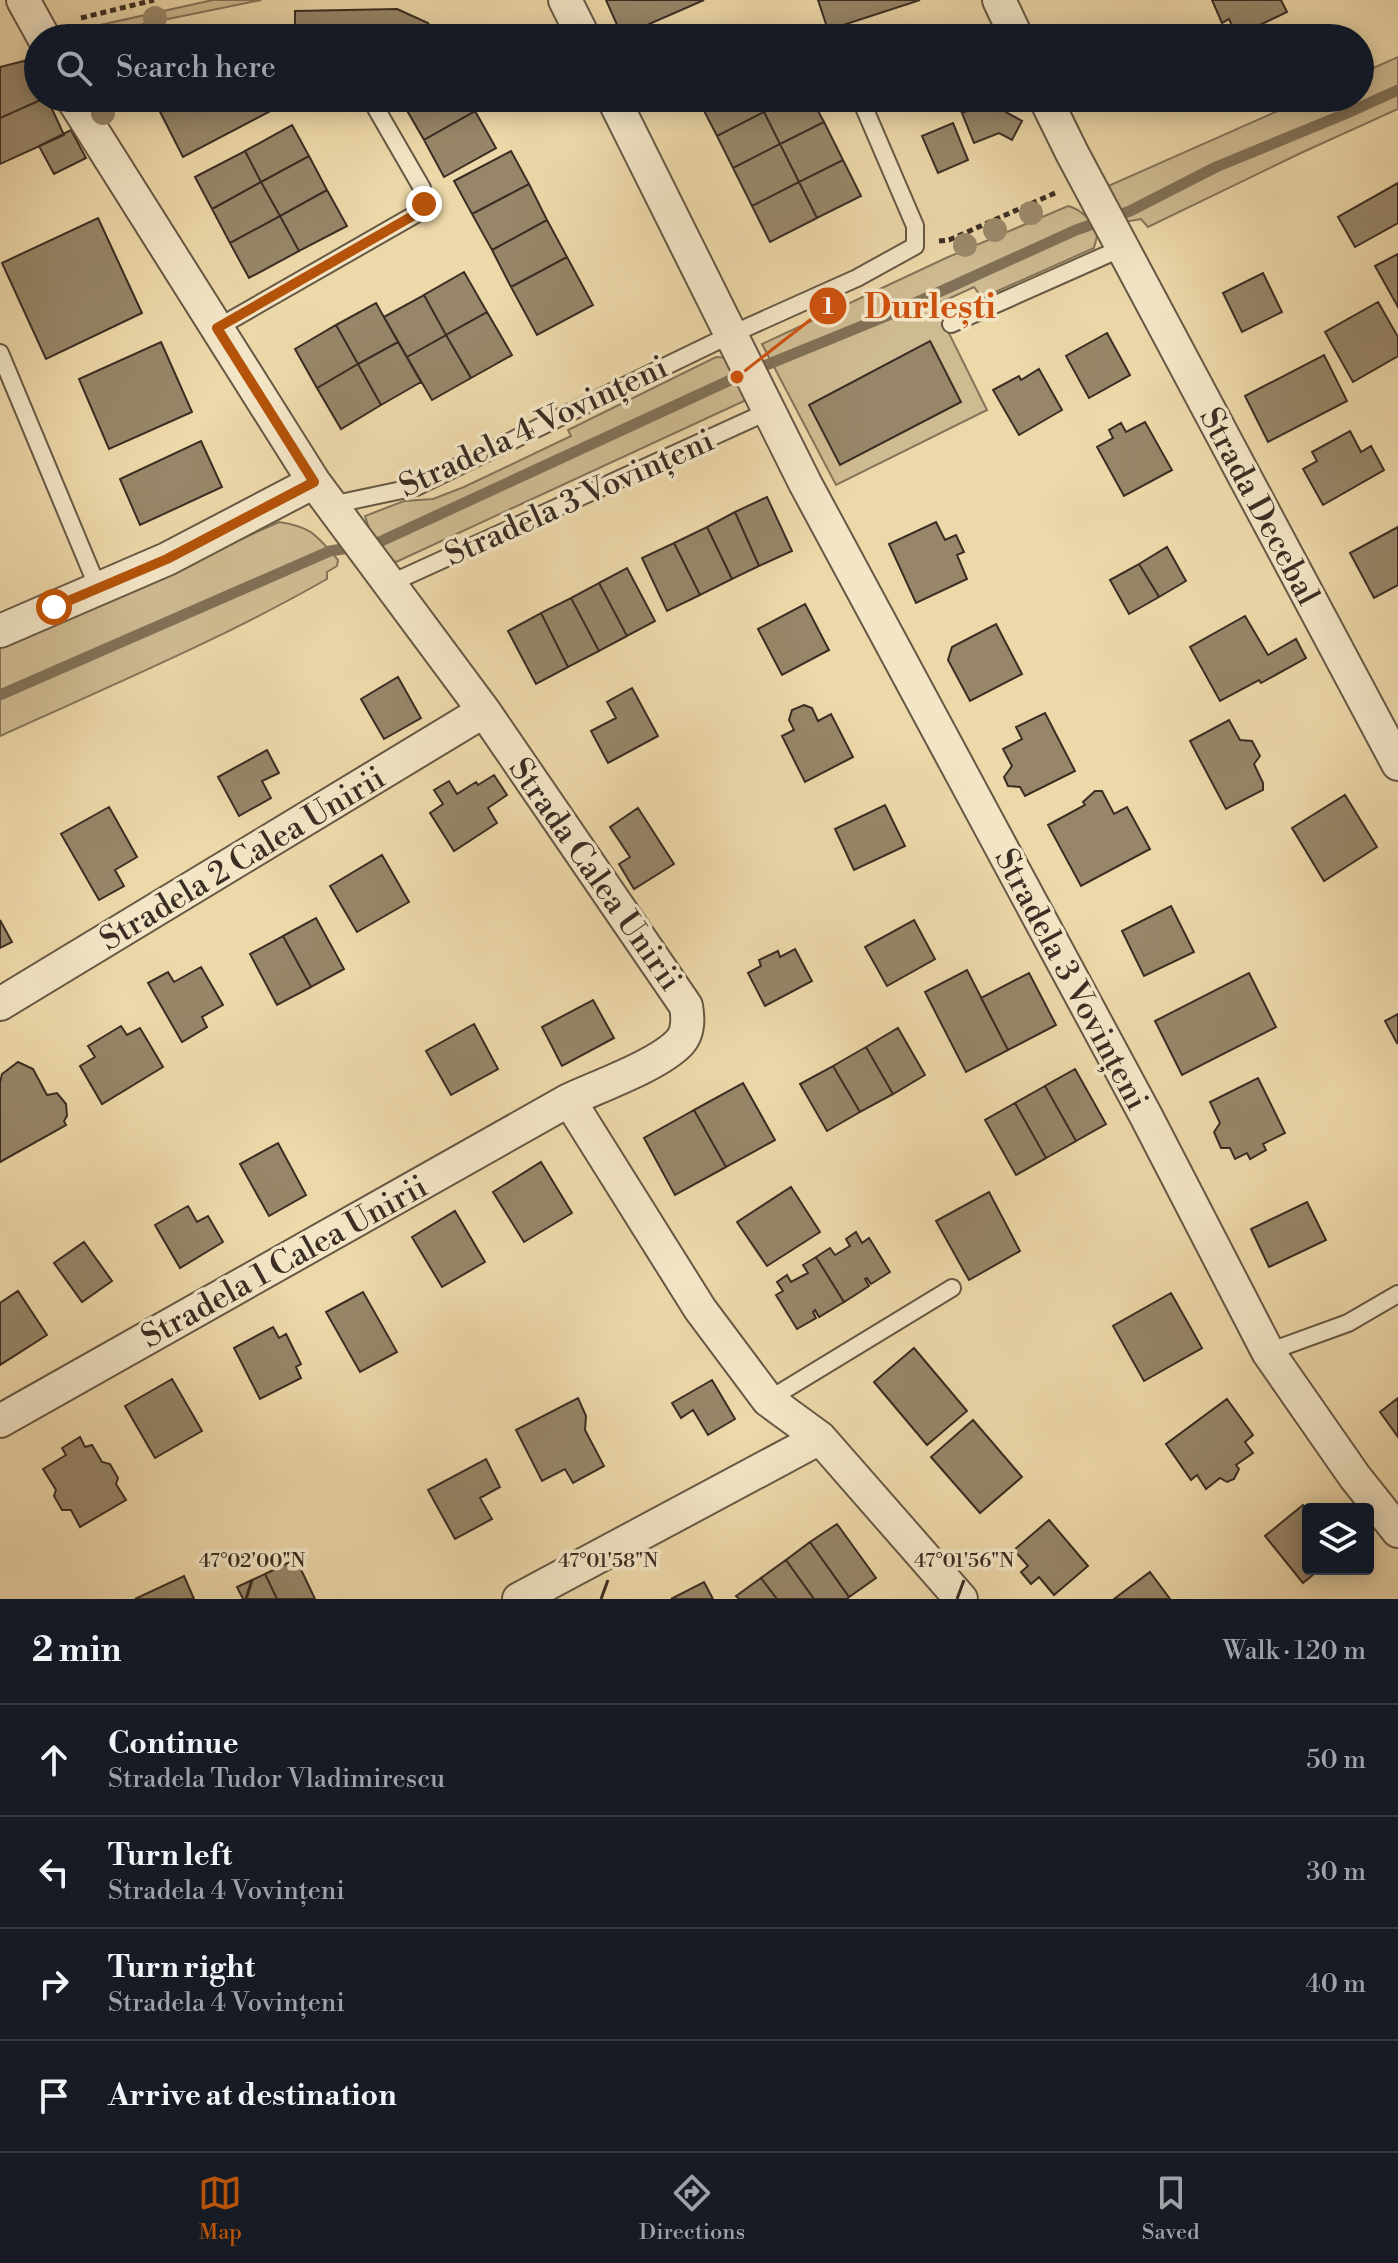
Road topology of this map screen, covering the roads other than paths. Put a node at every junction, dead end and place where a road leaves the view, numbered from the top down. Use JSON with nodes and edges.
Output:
{"nodes":[{"id":1,"x":23,"y":0,"type":"edge"},
{"id":2,"x":565,"y":0,"type":"edge"},
{"id":3,"x":999,"y":0,"type":"edge"},
{"id":4,"x":36,"y":24,"type":"edge"},
{"id":5,"x":577,"y":24,"type":"edge"},
{"id":6,"x":1010,"y":24,"type":"edge"},
{"id":7,"x":81,"y":112,"type":"edge"},
{"id":8,"x":378,"y":112,"type":"edge"},
{"id":9,"x":620,"y":112,"type":"edge"},
{"id":10,"x":866,"y":112,"type":"edge"},
{"id":11,"x":1052,"y":112,"type":"edge"},
{"id":12,"x":1121,"y":244,"type":"junction"},
{"id":13,"x":951,"y":324,"type":"dead end"},
{"id":14,"x":217,"y":328,"type":"junction"},
{"id":15,"x":734,"y":343,"type":"junction"},
{"id":16,"x":0,"y":353,"type":"edge"},
{"id":17,"x":765,"y":403,"type":"junction"},
{"id":18,"x":339,"y":516,"type":"junction"},
{"id":19,"x":389,"y":584,"type":"junction"},
{"id":20,"x":98,"y":588,"type":"junction"},
{"id":21,"x":0,"y":631,"type":"edge"},
{"id":22,"x":484,"y":711,"type":"junction"},
{"id":23,"x":1398,"y":764,"type":"edge"},
{"id":24,"x":0,"y":1004,"type":"edge"},
{"id":25,"x":569,"y":1100,"type":"junction"},
{"id":26,"x":952,"y":1288,"type":"dead end"},
{"id":27,"x":1398,"y":1294,"type":"edge"},
{"id":28,"x":1268,"y":1352,"type":"junction"},
{"id":29,"x":768,"y":1400,"type":"junction"},
{"id":30,"x":0,"y":1421,"type":"edge"},
{"id":31,"x":820,"y":1438,"type":"junction"},
{"id":32,"x":1398,"y":1531,"type":"edge"},
{"id":33,"x":519,"y":1599,"type":"edge"},
{"id":34,"x":961,"y":1599,"type":"edge"}],
"edges":[{"from":1,"to":4,"type":"street"},
{"from":2,"to":5,"type":"street"},
{"from":3,"to":6,"type":"street"},
{"from":7,"to":14,"type":"street"},
{"from":8,"to":14,"type":"lane"},
{"from":9,"to":15,"type":"street","name":"Stradela 3 Vovințeni"},
{"from":10,"to":15,"type":"lane"},
{"from":11,"to":12,"type":"street","name":"Strada Decebal"},
{"from":12,"to":13,"type":"lane"},
{"from":12,"to":23,"type":"street","name":"Strada Decebal"},
{"from":14,"to":18,"type":"street"},
{"from":15,"to":17,"type":"street","name":"Stradela 3 Vovințeni"},
{"from":15,"to":18,"type":"lane","name":"Stradela 4 Vovințeni"},
{"from":16,"to":20,"type":"lane"},
{"from":17,"to":19,"type":"lane","name":"Stradela 3 Vovințeni"},
{"from":17,"to":28,"type":"street","name":"Stradela 3 Vovințeni"},
{"from":18,"to":19,"type":"street","name":"Strada Calea Unirii"},
{"from":18,"to":20,"type":"street"},
{"from":19,"to":22,"type":"street","name":"Strada Calea Unirii"},
{"from":20,"to":21,"type":"street"},
{"from":22,"to":24,"type":"street","name":"Stradela 2 Calea Unirii"},
{"from":22,"to":25,"type":"street","name":"Strada Calea Unirii"},
{"from":25,"to":29,"type":"street"},
{"from":25,"to":30,"type":"street","name":"Stradela 1 Calea Unirii"},
{"from":26,"to":29,"type":"lane"},
{"from":27,"to":28,"type":"lane"},
{"from":28,"to":32,"type":"street","name":"Stradela 3 Vovințeni"},
{"from":29,"to":31,"type":"street"},
{"from":31,"to":33,"type":"street"},
{"from":31,"to":34,"type":"street"}]}
